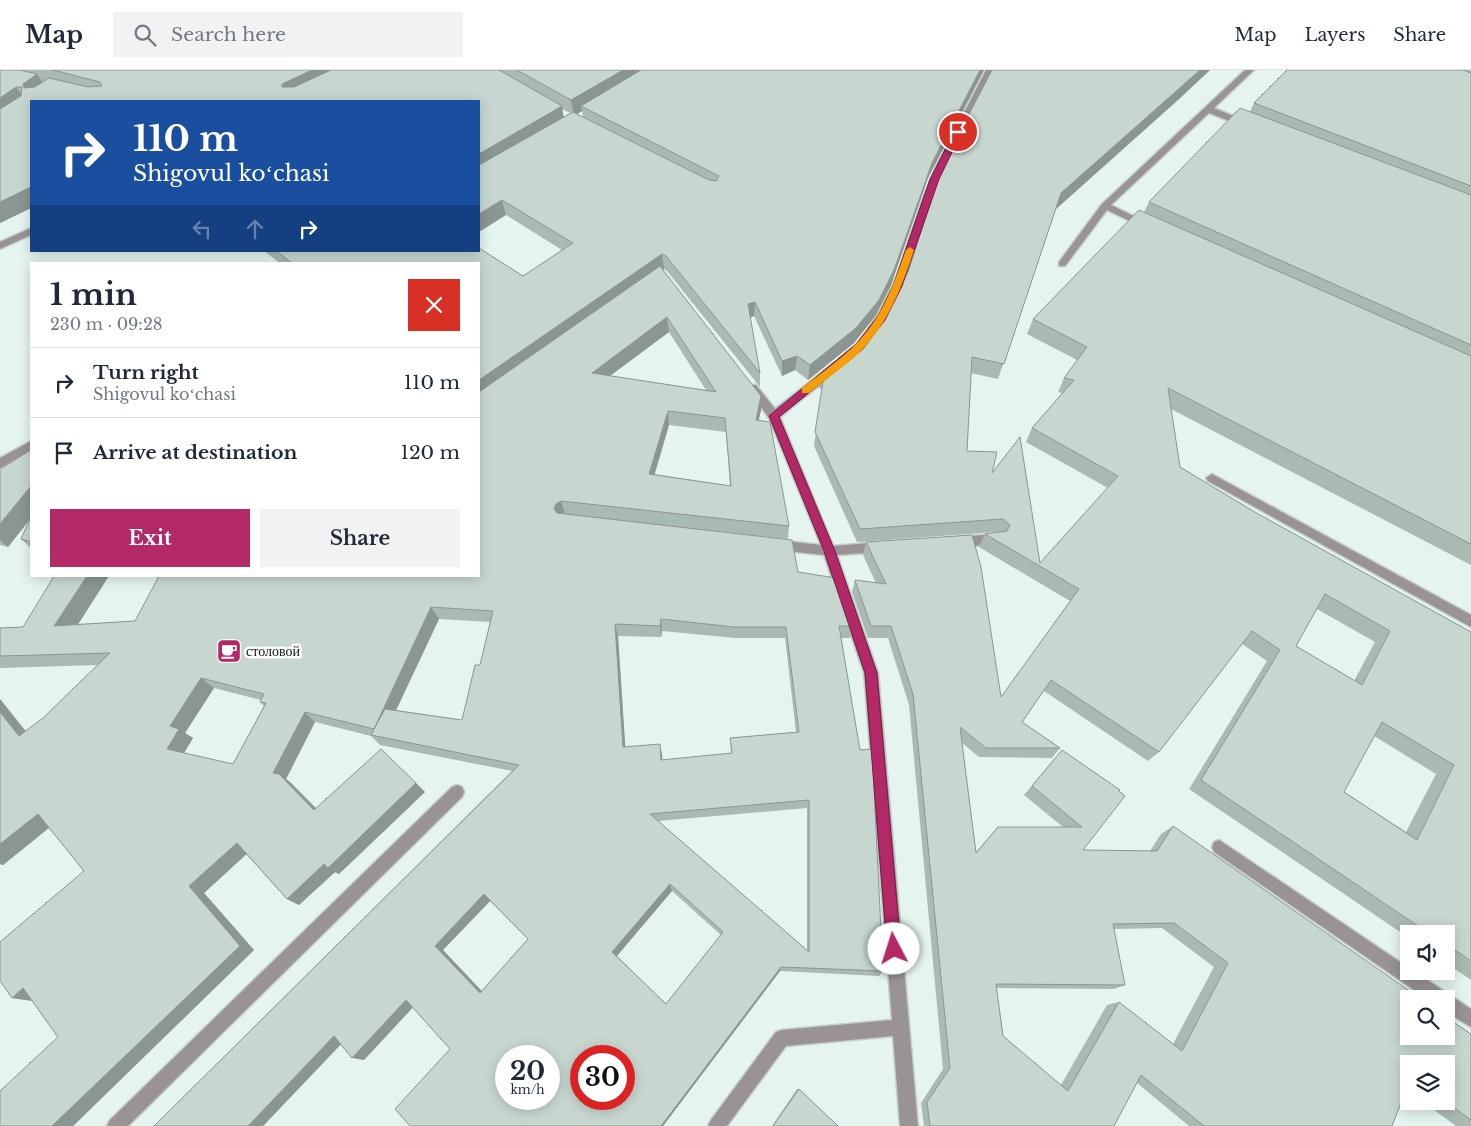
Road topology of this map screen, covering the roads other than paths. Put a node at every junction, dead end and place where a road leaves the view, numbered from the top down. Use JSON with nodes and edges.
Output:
{"nodes":[{"id":1,"x":990,"y":70,"type":"edge"},
{"id":2,"x":1250,"y":70,"type":"edge"},
{"id":3,"x":1208,"y":109,"type":"junction"},
{"id":4,"x":1253,"y":127,"type":"edge"},
{"id":5,"x":1105,"y":206,"type":"junction"},
{"id":6,"x":30,"y":231,"type":"edge"},
{"id":7,"x":1158,"y":231,"type":"edge"},
{"id":8,"x":0,"y":246,"type":"edge"},
{"id":9,"x":1062,"y":264,"type":"dead end"},
{"id":10,"x":865,"y":339,"type":"edge"},
{"id":11,"x":845,"y":358,"type":"edge"},
{"id":12,"x":744,"y":379,"type":"edge"},
{"id":13,"x":774,"y":416,"type":"junction"},
{"id":14,"x":30,"y":446,"type":"edge"},
{"id":15,"x":0,"y":464,"type":"edge"},
{"id":16,"x":1212,"y":478,"type":"dead end"},
{"id":17,"x":996,"y":539,"type":"edge"},
{"id":18,"x":947,"y":542,"type":"edge"},
{"id":19,"x":761,"y":543,"type":"edge"},
{"id":20,"x":898,"y":546,"type":"edge"},
{"id":21,"x":829,"y":551,"type":"junction"},
{"id":22,"x":1471,"y":621,"type":"edge"},
{"id":23,"x":458,"y":792,"type":"dead end"},
{"id":24,"x":1219,"y":846,"type":"dead end"},
{"id":25,"x":1428,"y":990,"type":"edge"},
{"id":26,"x":1455,"y":1008,"type":"edge"},
{"id":27,"x":1471,"y":1020,"type":"edge"},
{"id":28,"x":900,"y":1027,"type":"junction"},
{"id":29,"x":116,"y":1126,"type":"edge"},
{"id":30,"x":717,"y":1126,"type":"edge"},
{"id":31,"x":909,"y":1126,"type":"edge"}],
"edges":[{"from":1,"to":10,"type":"street"},
{"from":2,"to":3,"type":"street"},
{"from":3,"to":4,"type":"street"},
{"from":3,"to":5,"type":"street"},
{"from":5,"to":7,"type":"street"},
{"from":5,"to":9,"type":"street"},
{"from":6,"to":8,"type":"street"},
{"from":11,"to":13,"type":"street"},
{"from":12,"to":13,"type":"street"},
{"from":13,"to":21,"type":"street"},
{"from":14,"to":15,"type":"street"},
{"from":16,"to":22,"type":"street"},
{"from":17,"to":18,"type":"street"},
{"from":19,"to":21,"type":"street"},
{"from":20,"to":21,"type":"street"},
{"from":21,"to":28,"type":"street"},
{"from":23,"to":29,"type":"street"},
{"from":24,"to":25,"type":"street"},
{"from":26,"to":27,"type":"street"},
{"from":28,"to":30,"type":"street"},
{"from":28,"to":31,"type":"street"}]}
